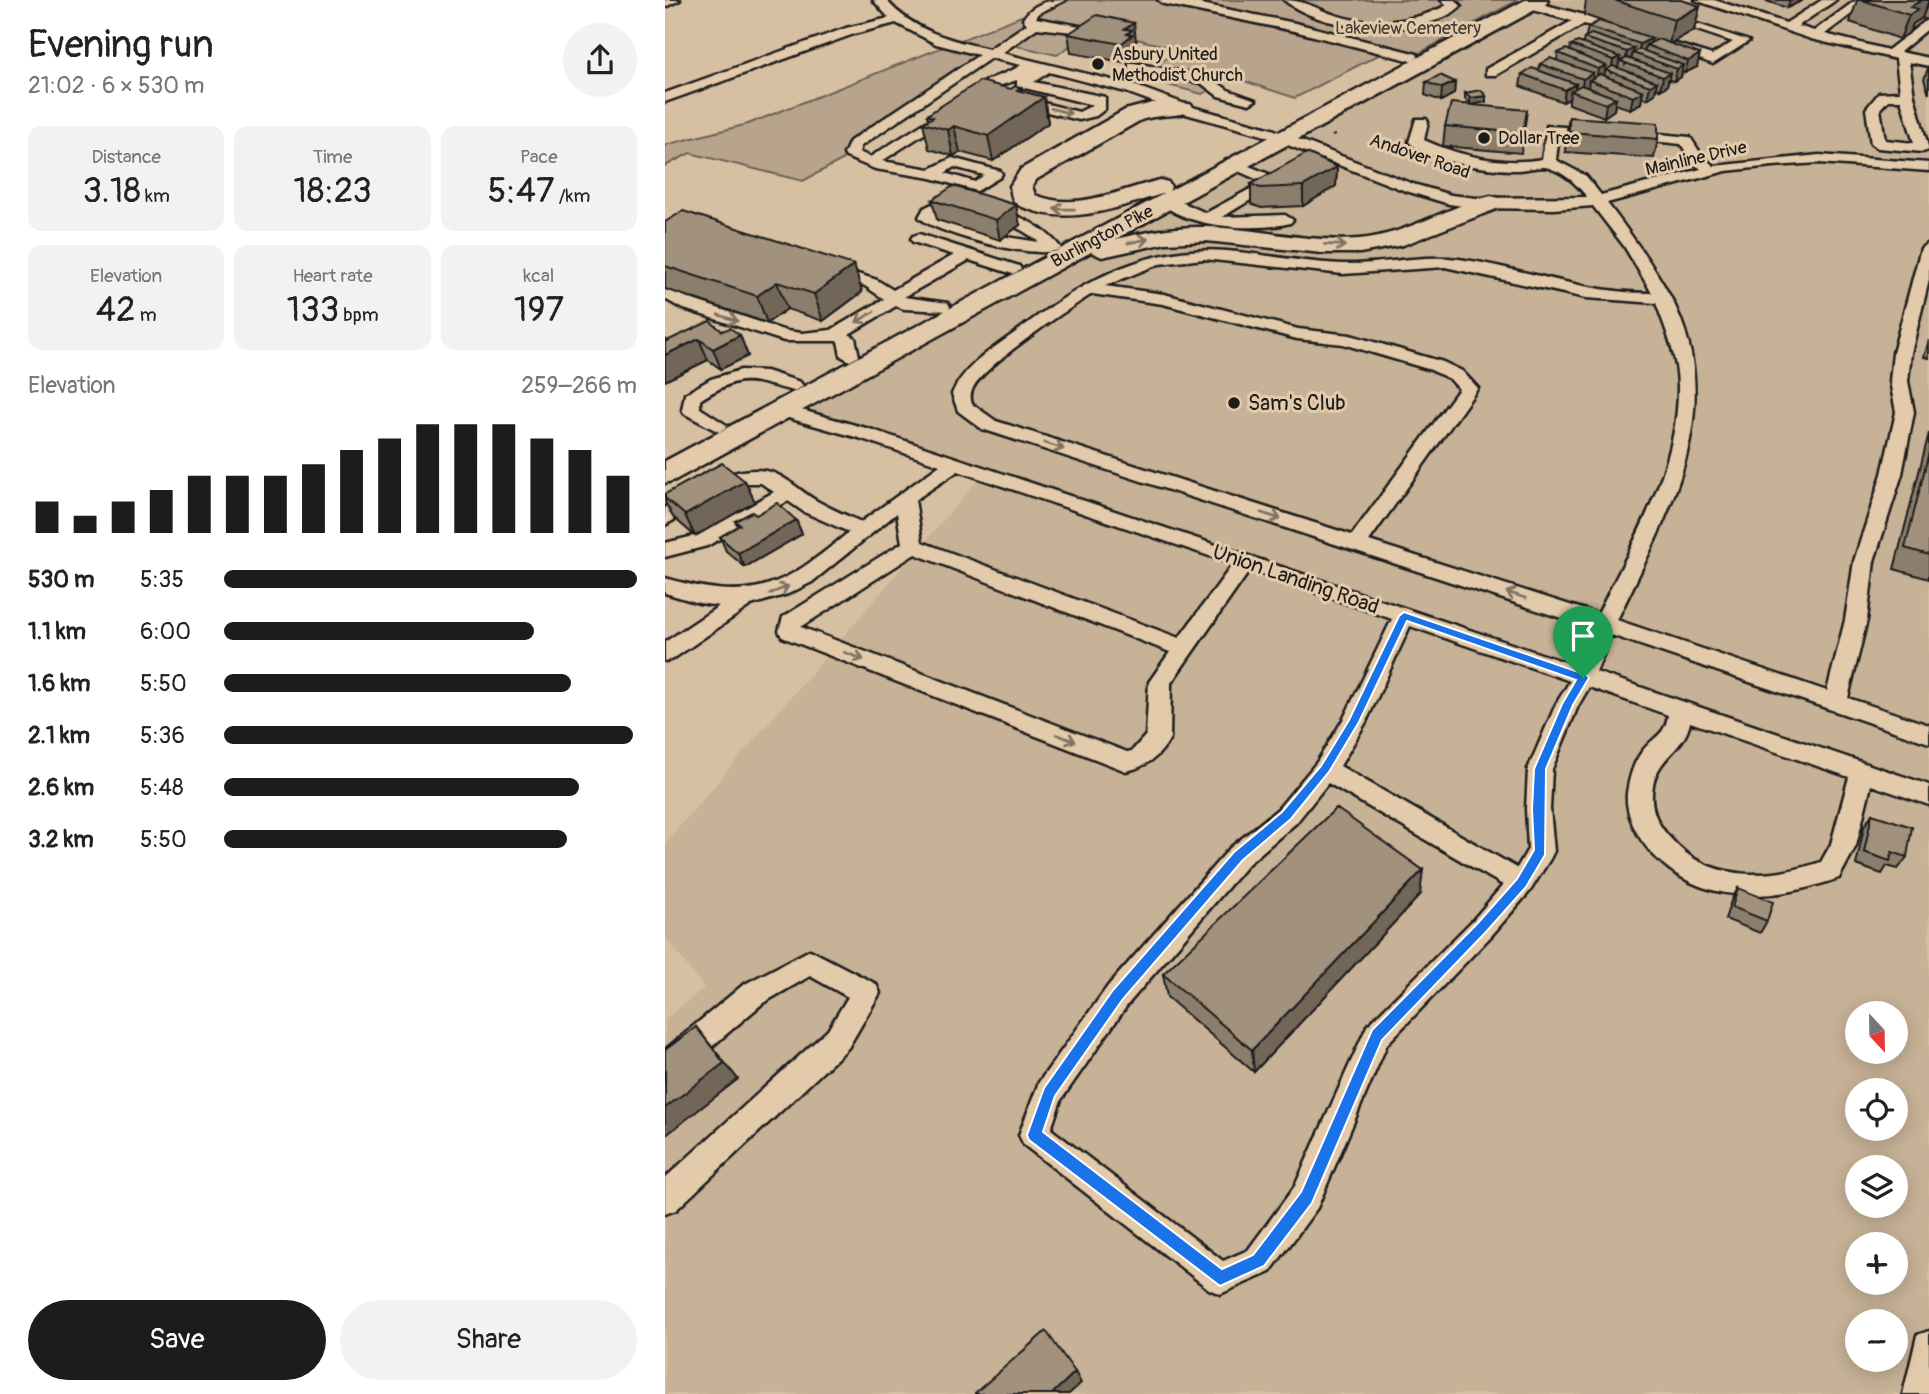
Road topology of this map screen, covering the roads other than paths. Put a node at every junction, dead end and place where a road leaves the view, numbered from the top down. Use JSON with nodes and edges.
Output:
{"nodes":[{"id":1,"x":674,"y":0,"type":"edge"},
{"id":2,"x":880,"y":0,"type":"edge"},
{"id":3,"x":1060,"y":0,"type":"edge"},
{"id":4,"x":1164,"y":0,"type":"edge"},
{"id":5,"x":1290,"y":0,"type":"edge"},
{"id":6,"x":1613,"y":0,"type":"edge"},
{"id":7,"x":1701,"y":0,"type":"edge"},
{"id":8,"x":1830,"y":0,"type":"edge"},
{"id":9,"x":1864,"y":0,"type":"edge"},
{"id":10,"x":1456,"y":2,"type":"edge"},
{"id":11,"x":1529,"y":2,"type":"edge"},
{"id":12,"x":665,"y":3,"type":"edge"},
{"id":13,"x":1723,"y":3,"type":"edge"},
{"id":14,"x":1577,"y":13,"type":"junction"},
{"id":15,"x":895,"y":20,"type":"junction"},
{"id":16,"x":1929,"y":22,"type":"edge"},
{"id":17,"x":1034,"y":23,"type":"junction"},
{"id":18,"x":1787,"y":27,"type":"junction"},
{"id":19,"x":1087,"y":31,"type":"edge"},
{"id":20,"x":1636,"y":35,"type":"edge"},
{"id":21,"x":1815,"y":36,"type":"junction"},
{"id":22,"x":1661,"y":43,"type":"edge"},
{"id":23,"x":1155,"y":52,"type":"dead end"},
{"id":24,"x":991,"y":54,"type":"junction"},
{"id":25,"x":1896,"y":56,"type":"junction"},
{"id":26,"x":1412,"y":57,"type":"junction"},
{"id":27,"x":1929,"y":62,"type":"edge"},
{"id":28,"x":1032,"y":64,"type":"junction"},
{"id":29,"x":1048,"y":67,"type":"junction"},
{"id":30,"x":1134,"y":67,"type":"junction"},
{"id":31,"x":1492,"y":72,"type":"dead end"},
{"id":32,"x":1109,"y":82,"type":"junction"},
{"id":33,"x":1907,"y":96,"type":"junction"},
{"id":34,"x":665,"y":97,"type":"edge"},
{"id":35,"x":925,"y":97,"type":"junction"},
{"id":36,"x":1249,"y":100,"type":"dead end"},
{"id":37,"x":1183,"y":108,"type":"junction"},
{"id":38,"x":1421,"y":122,"type":"dead end"},
{"id":39,"x":1282,"y":131,"type":"junction"},
{"id":40,"x":871,"y":162,"type":"junction"},
{"id":41,"x":1549,"y":162,"type":"junction"},
{"id":42,"x":1234,"y":164,"type":"junction"},
{"id":43,"x":1929,"y":167,"type":"edge"},
{"id":44,"x":1712,"y":171,"type":"junction"},
{"id":45,"x":933,"y":174,"type":"dead end"},
{"id":46,"x":1355,"y":180,"type":"dead end"},
{"id":47,"x":1273,"y":181,"type":"junction"},
{"id":48,"x":1172,"y":191,"type":"junction"},
{"id":49,"x":1451,"y":195,"type":"junction"},
{"id":50,"x":1596,"y":201,"type":"junction"},
{"id":51,"x":1502,"y":203,"type":"junction"},
{"id":52,"x":1207,"y":219,"type":"junction"},
{"id":53,"x":1285,"y":220,"type":"dead end"},
{"id":54,"x":1428,"y":227,"type":"junction"},
{"id":55,"x":919,"y":239,"type":"dead end"},
{"id":56,"x":1929,"y":248,"type":"edge"},
{"id":57,"x":968,"y":254,"type":"junction"},
{"id":58,"x":1051,"y":256,"type":"junction"},
{"id":59,"x":809,"y":264,"type":"edge"},
{"id":60,"x":1013,"y":269,"type":"junction"},
{"id":61,"x":1090,"y":289,"type":"junction"},
{"id":62,"x":665,"y":293,"type":"edge"},
{"id":63,"x":893,"y":298,"type":"junction"},
{"id":64,"x":1663,"y":298,"type":"junction"},
{"id":65,"x":942,"y":307,"type":"junction"},
{"id":66,"x":835,"y":335,"type":"junction"},
{"id":67,"x":850,"y":356,"type":"junction"},
{"id":68,"x":787,"y":398,"type":"junction"},
{"id":69,"x":989,"y":425,"type":"joint"},
{"id":70,"x":719,"y":426,"type":"junction"},
{"id":71,"x":665,"y":455,"type":"edge"},
{"id":72,"x":955,"y":464,"type":"junction"},
{"id":73,"x":665,"y":472,"type":"edge"},
{"id":74,"x":790,"y":491,"type":"junction"},
{"id":75,"x":905,"y":499,"type":"junction"},
{"id":76,"x":665,"y":518,"type":"edge"},
{"id":77,"x":864,"y":531,"type":"junction"},
{"id":78,"x":1357,"y":543,"type":"junction"},
{"id":79,"x":913,"y":546,"type":"junction"},
{"id":80,"x":665,"y":550,"type":"edge"},
{"id":81,"x":1245,"y":562,"type":"junction"},
{"id":82,"x":665,"y":584,"type":"edge"},
{"id":83,"x":744,"y":599,"type":"junction"},
{"id":84,"x":1404,"y":616,"type":"junction"},
{"id":85,"x":1604,"y":624,"type":"junction"},
{"id":86,"x":1183,"y":648,"type":"junction"},
{"id":87,"x":666,"y":650,"type":"edge"},
{"id":88,"x":1583,"y":678,"type":"junction"},
{"id":89,"x":1835,"y":704,"type":"junction"},
{"id":90,"x":1680,"y":711,"type":"junction"},
{"id":91,"x":1929,"y":734,"type":"edge"},
{"id":92,"x":1325,"y":769,"type":"junction"},
{"id":93,"x":1862,"y":773,"type":"junction"},
{"id":94,"x":1929,"y":795,"type":"edge"},
{"id":95,"x":1521,"y":883,"type":"junction"},
{"id":96,"x":665,"y":1068,"type":"edge"},
{"id":97,"x":665,"y":1199,"type":"edge"},
{"id":98,"x":1929,"y":1348,"type":"edge"},
{"id":99,"x":1920,"y":1394,"type":"edge"}],
"edges":[{"from":1,"to":12,"type":"street"},
{"from":2,"to":15,"type":"street","name":"Andover Road"},
{"from":3,"to":17,"type":"street"},
{"from":4,"to":26,"type":"street"},
{"from":5,"to":10,"type":"street"},
{"from":6,"to":22,"type":"street"},
{"from":7,"to":13,"type":"street"},
{"from":8,"to":18,"type":"street"},
{"from":9,"to":21,"type":"street"},
{"from":11,"to":14,"type":"street"},
{"from":11,"to":26,"type":"highway","name":"Burlington Pike"},
{"from":11,"to":39,"type":"highway","name":"Burlington Pike"},
{"from":13,"to":18,"type":"street"},
{"from":14,"to":20,"type":"street"},
{"from":14,"to":31,"type":"street"},
{"from":15,"to":24,"type":"street","name":"Andover Road"},
{"from":15,"to":34,"type":"street"},
{"from":16,"to":25,"type":"street"},
{"from":17,"to":19,"type":"street"},
{"from":17,"to":24,"type":"street"},
{"from":18,"to":21,"type":"street"},
{"from":21,"to":25,"type":"street"},
{"from":23,"to":30,"type":"street"},
{"from":24,"to":28,"type":"street","name":"Andover Road"},
{"from":24,"to":35,"type":"street"},
{"from":25,"to":27,"type":"street"},
{"from":25,"to":33,"type":"street"},
{"from":26,"to":39,"type":"highway","name":"Burlington Pike"},
{"from":28,"to":29,"type":"street","name":"Andover Road"},
{"from":28,"to":29,"type":"street","one_way":true},
{"from":29,"to":32,"type":"street","name":"Andover Road"},
{"from":30,"to":32,"type":"street"},
{"from":30,"to":36,"type":"street"},
{"from":32,"to":37,"type":"street","name":"Andover Road"},
{"from":32,"to":39,"type":"street","name":"Andover Road"},
{"from":33,"to":33,"type":"street"},
{"from":35,"to":40,"type":"street"},
{"from":35,"to":40,"type":"street"},
{"from":37,"to":39,"type":"street","name":"Andover Road"},
{"from":48,"to":37,"type":"highway","one_way":true},
{"from":38,"to":41,"type":"lane"},
{"from":39,"to":42,"type":"highway","name":"Burlington Pike"},
{"from":39,"to":48,"type":"highway","name":"Burlington Pike"},
{"from":39,"to":49,"type":"street","name":"Andover Road"},
{"from":40,"to":45,"type":"street"},
{"from":41,"to":44,"type":"lane"},
{"from":41,"to":50,"type":"street"},
{"from":42,"to":47,"type":"lane"},
{"from":42,"to":48,"type":"highway","name":"Burlington Pike"},
{"from":43,"to":44,"type":"street","name":"Mainline Drive"},
{"from":44,"to":50,"type":"street","name":"Mainline Drive"},
{"from":46,"to":47,"type":"street"},
{"from":47,"to":52,"type":"street"},
{"from":48,"to":52,"type":"street"},
{"from":48,"to":58,"type":"highway","name":"Burlington Pike"},
{"from":49,"to":51,"type":"street","name":"Andover Road"},
{"from":49,"to":51,"type":"street","name":"Andover Road"},
{"from":49,"to":54,"type":"highway"},
{"from":50,"to":51,"type":"street","name":"Mainline Drive"},
{"from":50,"to":64,"type":"street"},
{"from":51,"to":54,"type":"highway"},
{"from":52,"to":53,"type":"street"},
{"from":58,"to":54,"type":"highway","one_way":true},
{"from":55,"to":57,"type":"street"},
{"from":56,"to":89,"type":"lane"},
{"from":57,"to":60,"type":"street"},
{"from":57,"to":63,"type":"street"},
{"from":58,"to":58,"type":"street"},
{"from":58,"to":60,"type":"highway","name":"Burlington Pike"},
{"from":58,"to":68,"type":"highway","name":"Burlington Pike"},
{"from":59,"to":63,"type":"street"},
{"from":60,"to":65,"type":"highway","name":"Burlington Pike"},
{"from":61,"to":64,"type":"lane"},
{"from":61,"to":69,"type":"lane"},
{"from":61,"to":78,"type":"street"},
{"from":62,"to":66,"type":"street","one_way":true},
{"from":63,"to":65,"type":"street"},
{"from":63,"to":66,"type":"lane","one_way":true},
{"from":64,"to":85,"type":"street"},
{"from":65,"to":67,"type":"highway","name":"Burlington Pike"},
{"from":66,"to":67,"type":"street"},
{"from":67,"to":68,"type":"highway","name":"Burlington Pike"},
{"from":68,"to":70,"type":"highway","name":"Burlington Pike"},
{"from":68,"to":70,"type":"lane"},
{"from":68,"to":72,"type":"street","name":"Union Landing Road"},
{"from":68,"to":73,"type":"highway","name":"Burlington Pike"},
{"from":69,"to":78,"type":"street","one_way":true},
{"from":70,"to":71,"type":"highway","name":"Burlington Pike"},
{"from":72,"to":75,"type":"street"},
{"from":72,"to":81,"type":"street","name":"Union Landing Road"},
{"from":74,"to":76,"type":"street"},
{"from":74,"to":77,"type":"street"},
{"from":74,"to":80,"type":"street"},
{"from":75,"to":77,"type":"street"},
{"from":75,"to":79,"type":"street"},
{"from":83,"to":77,"type":"street","one_way":true},
{"from":85,"to":78,"type":"street","one_way":true},
{"from":79,"to":86,"type":"street"},
{"from":79,"to":86,"type":"street","one_way":true},
{"from":81,"to":84,"type":"street","name":"Union Landing Road"},
{"from":81,"to":86,"type":"street"},
{"from":82,"to":83,"type":"street"},
{"from":83,"to":87,"type":"street"},
{"from":84,"to":88,"type":"street","name":"Union Landing Road"},
{"from":84,"to":92,"type":"street"},
{"from":85,"to":88,"type":"street"},
{"from":85,"to":89,"type":"street"},
{"from":88,"to":90,"type":"street","name":"Union Landing Road"},
{"from":88,"to":95,"type":"street"},
{"from":89,"to":91,"type":"street"},
{"from":90,"to":93,"type":"street","name":"Union Landing Road"},
{"from":90,"to":93,"type":"street"},
{"from":92,"to":95,"type":"street"},
{"from":92,"to":95,"type":"street"},
{"from":93,"to":94,"type":"street","name":"Union Landing Road"},
{"from":96,"to":97,"type":"lane"},
{"from":98,"to":99,"type":"street"}]}
